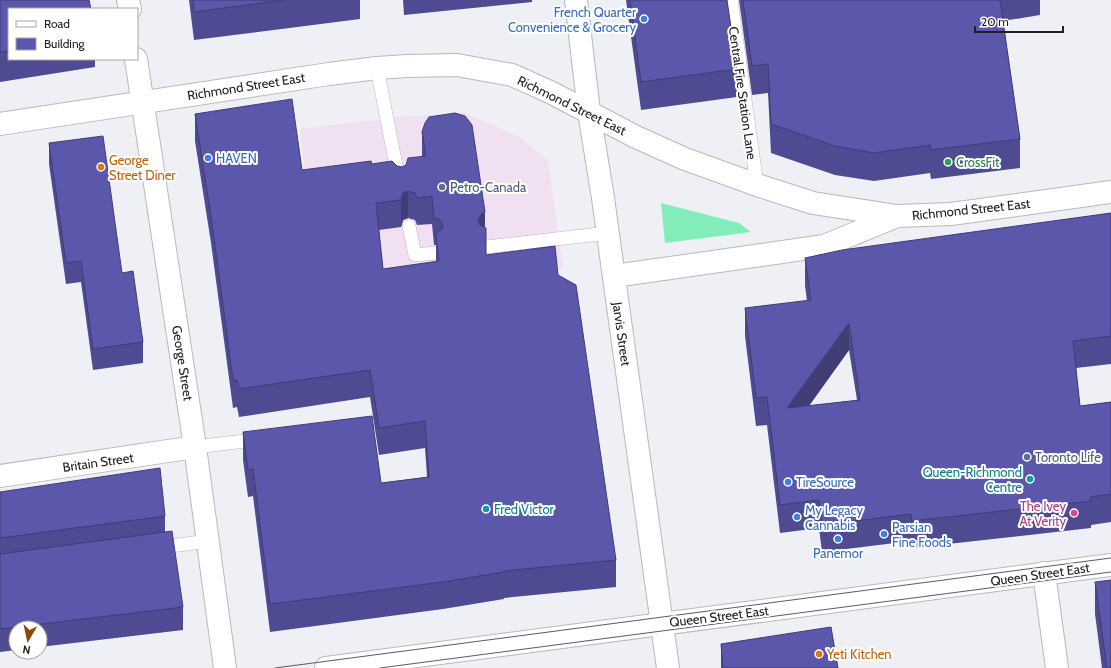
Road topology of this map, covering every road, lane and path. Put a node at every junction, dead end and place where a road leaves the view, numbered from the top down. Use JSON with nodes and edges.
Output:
{"nodes":[{"id":1,"x":576,"y":0,"type":"edge"},
{"id":2,"x":731,"y":0,"type":"edge"},
{"id":3,"x":136,"y":60,"type":"edge"},
{"id":4,"x":376,"y":68,"type":"junction"},
{"id":5,"x":144,"y":103,"type":"junction"},
{"id":6,"x":589,"y":112,"type":"junction"},
{"id":7,"x":0,"y":124,"type":"edge"},
{"id":8,"x":400,"y":186,"type":"edge"},
{"id":9,"x":757,"y":186,"type":"junction"},
{"id":10,"x":1111,"y":192,"type":"edge"},
{"id":11,"x":897,"y":216,"type":"junction"},
{"id":12,"x":409,"y":226,"type":"dead end"},
{"id":13,"x":608,"y":233,"type":"junction"},
{"id":14,"x":486,"y":247,"type":"edge"},
{"id":15,"x":435,"y":253,"type":"edge"},
{"id":16,"x":614,"y":276,"type":"junction"},
{"id":17,"x":275,"y":437,"type":"edge"},
{"id":18,"x":195,"y":447,"type":"junction"},
{"id":19,"x":0,"y":476,"type":"edge"},
{"id":20,"x":208,"y":541,"type":"junction"},
{"id":21,"x":147,"y":549,"type":"edge"},
{"id":22,"x":1111,"y":565,"type":"edge"},
{"id":23,"x":1044,"y":573,"type":"junction"},
{"id":24,"x":663,"y":623,"type":"junction"},
{"id":25,"x":225,"y":668,"type":"edge"},
{"id":26,"x":326,"y":668,"type":"edge"},
{"id":27,"x":668,"y":668,"type":"edge"},
{"id":28,"x":1057,"y":668,"type":"edge"}],
"edges":[{"from":1,"to":6,"type":"main road","name":"Jarvis Street"},
{"from":2,"to":9,"type":"lane","name":"Central Fire Station Lane"},
{"from":3,"to":5,"type":"main road","name":"George Street"},
{"from":4,"to":5,"type":"main road","name":"Richmond Street East"},
{"from":4,"to":6,"type":"main road","name":"Richmond Street East"},
{"from":4,"to":8,"type":"lane"},
{"from":5,"to":7,"type":"main road","name":"Richmond Street East"},
{"from":5,"to":18,"type":"main road","name":"George Street"},
{"from":6,"to":9,"type":"main road","name":"Richmond Street East"},
{"from":6,"to":13,"type":"main road","name":"Jarvis Street"},
{"from":9,"to":11,"type":"main road","name":"Richmond Street East"},
{"from":10,"to":11,"type":"main road","name":"Richmond Street East"},
{"from":11,"to":16,"type":"main road"},
{"from":12,"to":15,"type":"lane"},
{"from":13,"to":14,"type":"lane"},
{"from":13,"to":16,"type":"main road","name":"Jarvis Street"},
{"from":16,"to":24,"type":"main road","name":"Jarvis Street"},
{"from":17,"to":18,"type":"lane"},
{"from":18,"to":19,"type":"main road","name":"Britain Street"},
{"from":18,"to":20,"type":"main road","name":"George Street"},
{"from":20,"to":21,"type":"lane"},
{"from":20,"to":25,"type":"main road","name":"George Street"},
{"from":22,"to":23,"type":"main road","name":"Queen Street East"},
{"from":23,"to":24,"type":"main road","name":"Queen Street East"},
{"from":23,"to":28,"type":"main road"},
{"from":24,"to":26,"type":"main road","name":"Queen Street East"},
{"from":24,"to":27,"type":"main road","name":"Jarvis Street"}]}
